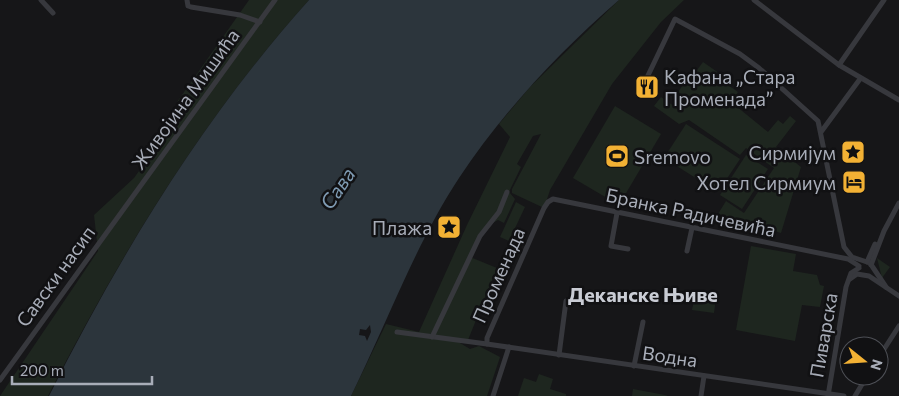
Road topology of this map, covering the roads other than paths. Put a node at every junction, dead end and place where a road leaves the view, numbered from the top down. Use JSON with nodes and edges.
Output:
{"nodes":[{"id":1,"x":40,"y":0,"type":"edge"},
{"id":2,"x":187,"y":0,"type":"edge"},
{"id":3,"x":275,"y":0,"type":"edge"},
{"id":4,"x":754,"y":0,"type":"edge"},
{"id":5,"x":884,"y":0,"type":"edge"},
{"id":6,"x":53,"y":13,"type":"dead end"},
{"id":7,"x":260,"y":22,"type":"junction"},
{"id":8,"x":839,"y":65,"type":"junction"},
{"id":9,"x":860,"y":79,"type":"junction"},
{"id":10,"x":642,"y":88,"type":"dead end"},
{"id":11,"x":899,"y":100,"type":"edge"},
{"id":12,"x":821,"y":132,"type":"junction"},
{"id":13,"x":507,"y":192,"type":"dead end"},
{"id":14,"x":550,"y":200,"type":"joint"},
{"id":15,"x":899,"y":203,"type":"edge"},
{"id":16,"x":617,"y":212,"type":"junction"},
{"id":17,"x":118,"y":215,"type":"joint"},
{"id":18,"x":692,"y":228,"type":"junction"},
{"id":19,"x":628,"y":249,"type":"dead end"},
{"id":20,"x":687,"y":250,"type":"dead end"},
{"id":21,"x":847,"y":256,"type":"junction"},
{"id":22,"x":869,"y":264,"type":"junction"},
{"id":23,"x":859,"y":267,"type":"junction"},
{"id":24,"x":864,"y":274,"type":"junction"},
{"id":25,"x":848,"y":282,"type":"junction"},
{"id":26,"x":886,"y":287,"type":"junction"},
{"id":27,"x":899,"y":296,"type":"edge"},
{"id":28,"x":566,"y":301,"type":"dead end"},
{"id":29,"x":643,"y":322,"type":"dead end"},
{"id":30,"x":899,"y":326,"type":"edge"},
{"id":31,"x":397,"y":332,"type":"dead end"},
{"id":32,"x":432,"y":336,"type":"junction"},
{"id":33,"x":889,"y":342,"type":"edge"},
{"id":34,"x":486,"y":344,"type":"junction"},
{"id":35,"x":509,"y":346,"type":"junction"},
{"id":36,"x":558,"y":355,"type":"junction"},
{"id":37,"x":634,"y":366,"type":"junction"},
{"id":38,"x":704,"y":376,"type":"junction"},
{"id":39,"x":0,"y":380,"type":"edge"},
{"id":40,"x":828,"y":395,"type":"edge"},
{"id":41,"x":493,"y":396,"type":"edge"},
{"id":42,"x":701,"y":396,"type":"edge"},
{"id":43,"x":844,"y":396,"type":"edge"}],
"edges":[{"from":1,"to":6,"type":"street"},
{"from":2,"to":7,"type":"street"},
{"from":3,"to":7,"type":"street","name":"Живојина Мишића"},
{"from":4,"to":8,"type":"street"},
{"from":5,"to":8,"type":"street"},
{"from":7,"to":17,"type":"street","name":"Живојина Мишића"},
{"from":8,"to":9,"type":"street"},
{"from":9,"to":11,"type":"street"},
{"from":9,"to":12,"type":"street"},
{"from":10,"to":12,"type":"street"},
{"from":12,"to":21,"type":"street","name":"Пиварска"},
{"from":13,"to":32,"type":"street"},
{"from":14,"to":16,"type":"street","name":"Бранка Радичевића"},
{"from":14,"to":34,"type":"street","name":"Променада"},
{"from":15,"to":22,"type":"street"},
{"from":16,"to":18,"type":"street","name":"Бранка Радичевића"},
{"from":16,"to":19,"type":"street"},
{"from":17,"to":39,"type":"street","name":"Савски насип"},
{"from":18,"to":20,"type":"street"},
{"from":18,"to":21,"type":"street","name":"Бранка Радичевића"},
{"from":21,"to":22,"type":"street"},
{"from":21,"to":23,"type":"street"},
{"from":21,"to":25,"type":"street","name":"Пиварска"},
{"from":22,"to":23,"type":"street","name":"Пиварска"},
{"from":22,"to":24,"type":"street","name":"Пиварска"},
{"from":22,"to":26,"type":"street"},
{"from":23,"to":24,"type":"street"},
{"from":23,"to":25,"type":"street","name":"Пиварска"},
{"from":24,"to":25,"type":"street","name":"Пиварска"},
{"from":24,"to":26,"type":"street"},
{"from":25,"to":40,"type":"street","name":"Пиварска"},
{"from":26,"to":27,"type":"street"},
{"from":28,"to":36,"type":"street"},
{"from":29,"to":37,"type":"street"},
{"from":30,"to":33,"type":"street"},
{"from":31,"to":32,"type":"street"},
{"from":32,"to":34,"type":"street"},
{"from":34,"to":35,"type":"street","name":"Променада"},
{"from":35,"to":36,"type":"street","name":"Водна"},
{"from":35,"to":41,"type":"street"},
{"from":36,"to":37,"type":"street","name":"Водна"},
{"from":37,"to":38,"type":"street","name":"Водна"},
{"from":38,"to":40,"type":"street","name":"Водна"},
{"from":38,"to":42,"type":"street"},
{"from":40,"to":43,"type":"street","name":"Водна"}]}
